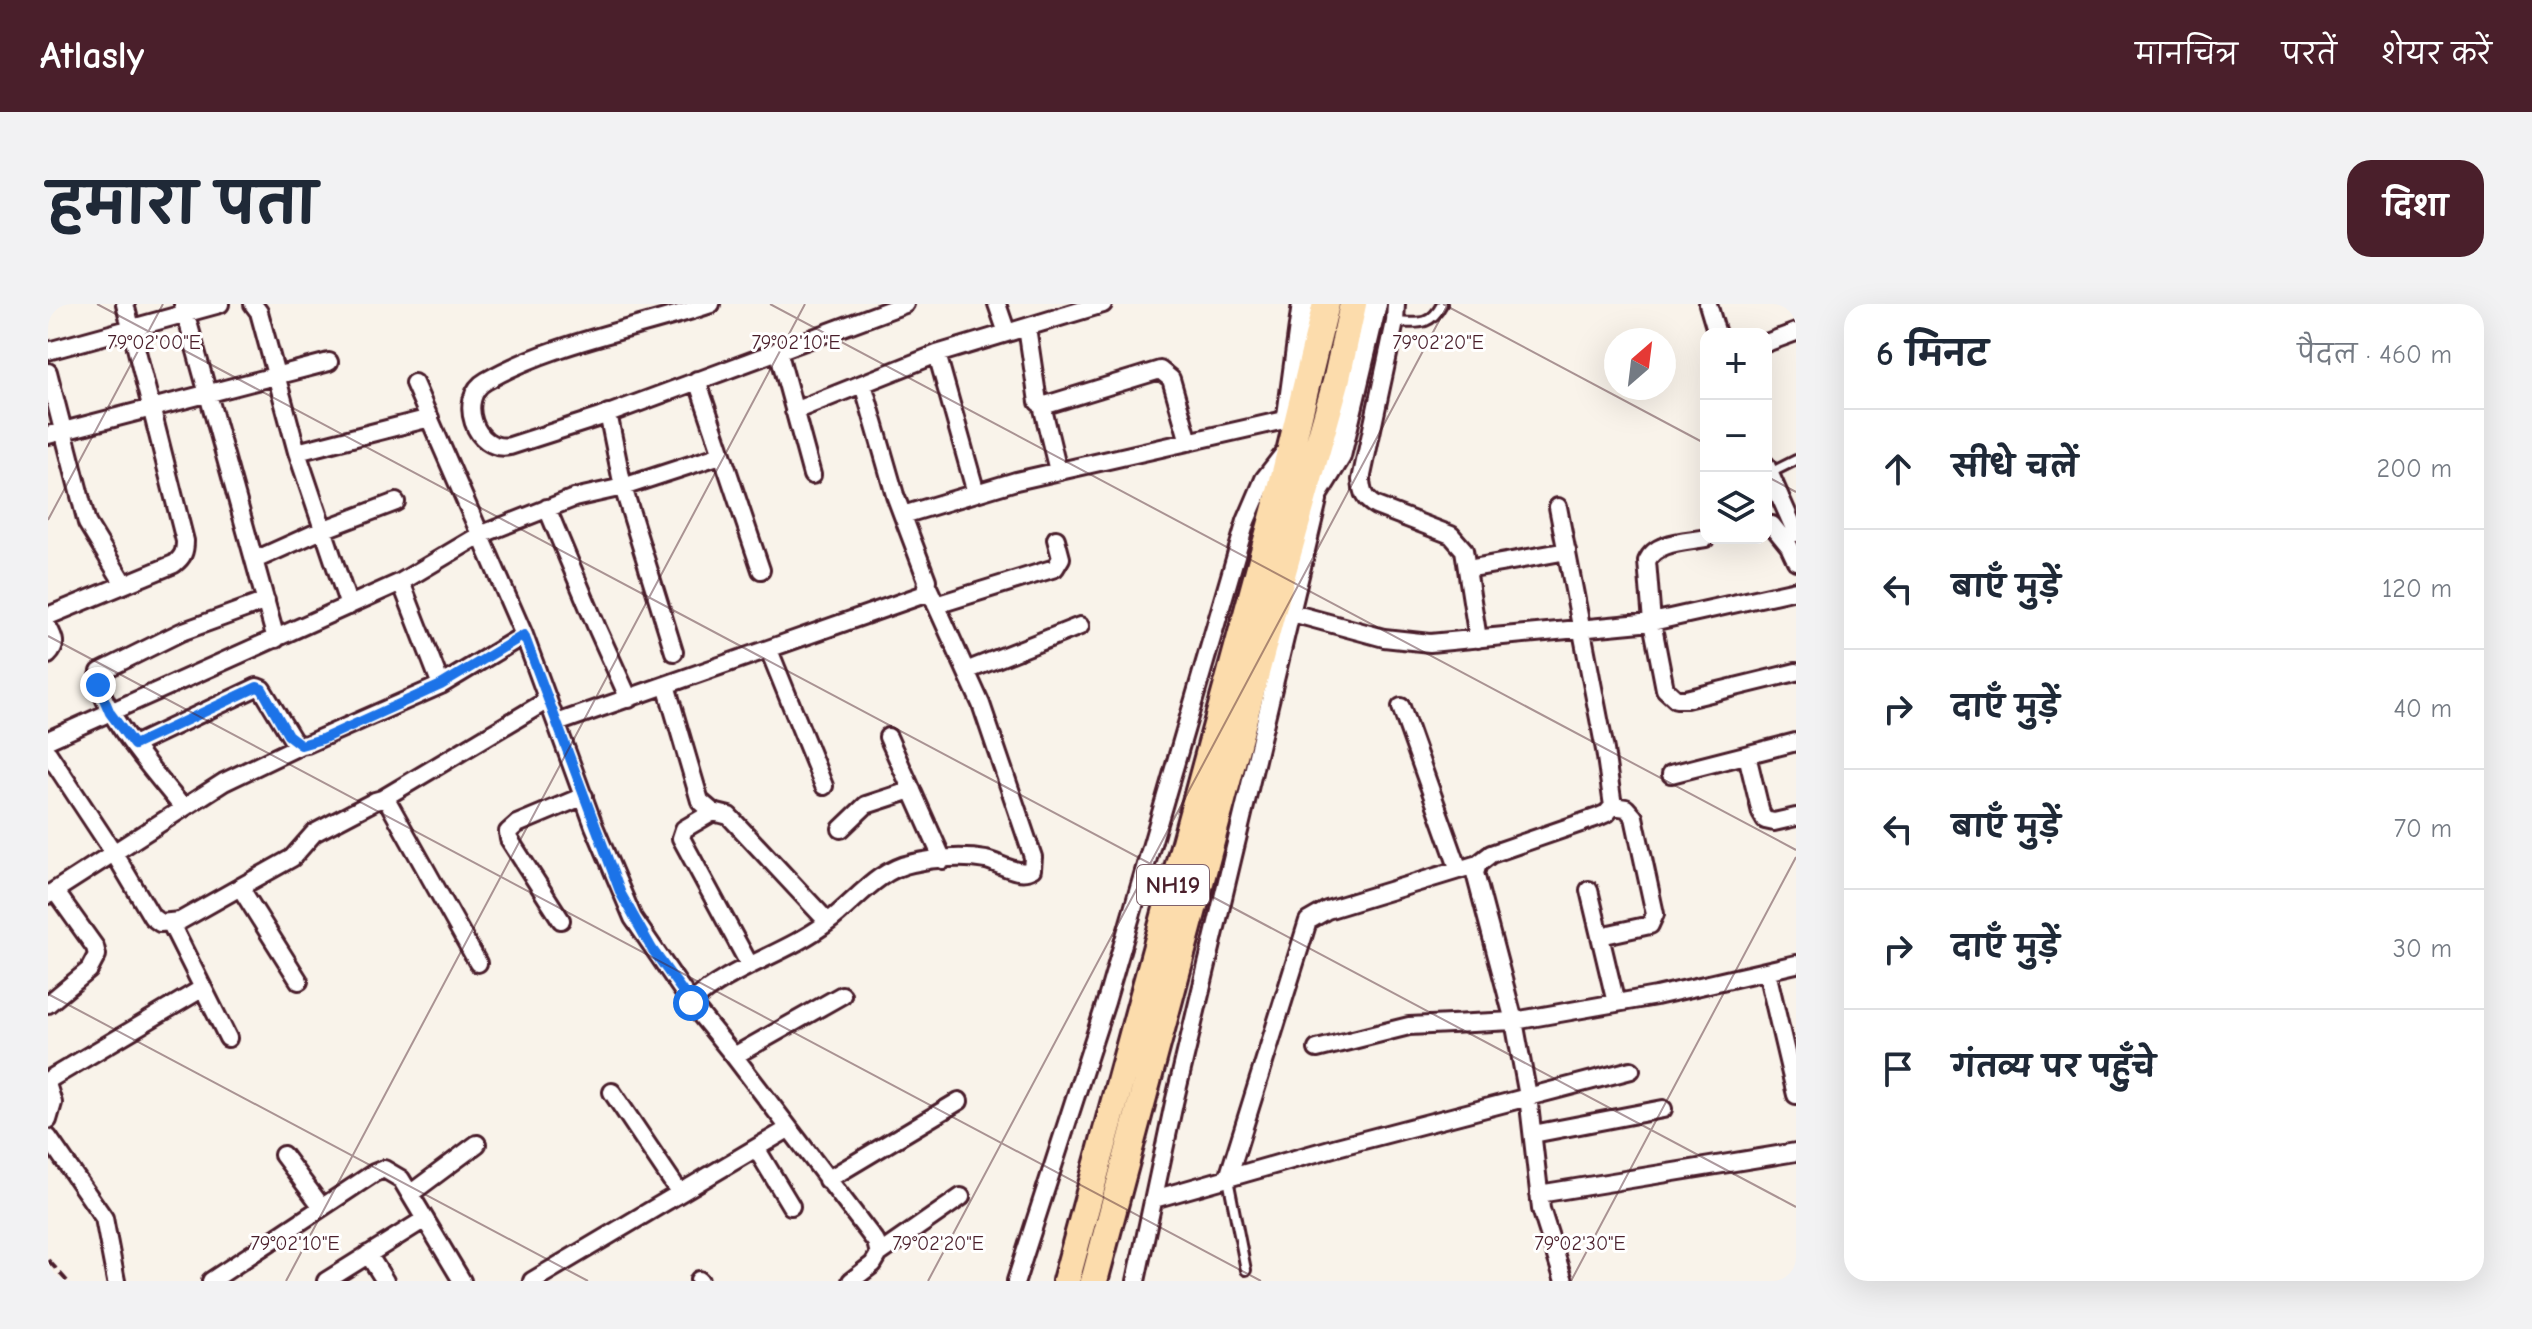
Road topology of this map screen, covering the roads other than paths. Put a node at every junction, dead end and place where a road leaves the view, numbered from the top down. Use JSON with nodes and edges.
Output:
{"nodes":[{"id":1,"x":125,"y":304,"type":"edge"},
{"id":2,"x":220,"y":304,"type":"edge"},
{"id":3,"x":253,"y":304,"type":"edge"},
{"id":4,"x":711,"y":304,"type":"edge"},
{"id":5,"x":905,"y":304,"type":"edge"},
{"id":6,"x":997,"y":304,"type":"edge"},
{"id":7,"x":1103,"y":304,"type":"edge"},
{"id":8,"x":1304,"y":304,"type":"edge"},
{"id":9,"x":1326,"y":304,"type":"edge"},
{"id":10,"x":1353,"y":304,"type":"edge"},
{"id":11,"x":1375,"y":304,"type":"edge"},
{"id":12,"x":1396,"y":304,"type":"edge"},
{"id":13,"x":1442,"y":304,"type":"edge"},
{"id":14,"x":1708,"y":304,"type":"edge"},
{"id":15,"x":184,"y":309,"type":"edge"},
{"id":16,"x":1067,"y":309,"type":"edge"},
{"id":17,"x":1395,"y":322,"type":"junction"},
{"id":18,"x":1027,"y":327,"type":"junction"},
{"id":19,"x":1715,"y":328,"type":"edge"},
{"id":20,"x":131,"y":329,"type":"junction"},
{"id":21,"x":1796,"y":332,"type":"edge"},
{"id":22,"x":1007,"y":333,"type":"junction"},
{"id":23,"x":1772,"y":341,"type":"edge"},
{"id":24,"x":778,"y":350,"type":"junction"},
{"id":25,"x":48,"y":351,"type":"edge"},
{"id":26,"x":937,"y":354,"type":"junction"},
{"id":27,"x":329,"y":362,"type":"dead end"},
{"id":28,"x":48,"y":372,"type":"edge"},
{"id":29,"x":278,"y":376,"type":"junction"},
{"id":30,"x":697,"y":380,"type":"junction"},
{"id":31,"x":414,"y":383,"type":"dead end"},
{"id":32,"x":863,"y":384,"type":"junction"},
{"id":33,"x":209,"y":394,"type":"junction"},
{"id":34,"x":1042,"y":405,"type":"junction"},
{"id":35,"x":150,"y":409,"type":"junction"},
{"id":36,"x":794,"y":411,"type":"junction"},
{"id":37,"x":608,"y":413,"type":"junction"},
{"id":38,"x":430,"y":418,"type":"junction"},
{"id":39,"x":1289,"y":419,"type":"junction"},
{"id":40,"x":55,"y":433,"type":"edge"},
{"id":41,"x":1189,"y":442,"type":"junction"},
{"id":42,"x":1285,"y":450,"type":"junction"},
{"id":43,"x":297,"y":452,"type":"junction"},
{"id":44,"x":721,"y":455,"type":"junction"},
{"id":45,"x":1796,"y":460,"type":"edge"},
{"id":46,"x":1772,"y":468,"type":"edge"},
{"id":47,"x":1058,"y":471,"type":"junction"},
{"id":48,"x":1769,"y":472,"type":"edge"},
{"id":49,"x":812,"y":475,"type":"dead end"},
{"id":50,"x":623,"y":487,"type":"junction"},
{"id":51,"x":1321,"y":487,"type":"junction"},
{"id":52,"x":1281,"y":489,"type":"junction"},
{"id":53,"x":976,"y":493,"type":"junction"},
{"id":54,"x":396,"y":502,"type":"dead end"},
{"id":55,"x":1558,"y":507,"type":"dead end"},
{"id":56,"x":547,"y":508,"type":"junction"},
{"id":57,"x":903,"y":515,"type":"junction"},
{"id":58,"x":1296,"y":524,"type":"junction"},
{"id":59,"x":1781,"y":525,"type":"edge"},
{"id":60,"x":322,"y":530,"type":"junction"},
{"id":61,"x":480,"y":535,"type":"junction"},
{"id":62,"x":1056,"y":539,"type":"dead end"},
{"id":63,"x":1700,"y":539,"type":"edge"},
{"id":64,"x":1567,"y":551,"type":"junction"},
{"id":65,"x":255,"y":560,"type":"junction"},
{"id":66,"x":1796,"y":561,"type":"edge"},
{"id":67,"x":1467,"y":569,"type":"junction"},
{"id":68,"x":761,"y":570,"type":"dead end"},
{"id":69,"x":401,"y":582,"type":"junction"},
{"id":70,"x":124,"y":584,"type":"junction"},
{"id":71,"x":928,"y":587,"type":"junction"},
{"id":72,"x":1796,"y":590,"type":"edge"},
{"id":73,"x":266,"y":601,"type":"junction"},
{"id":74,"x":936,"y":605,"type":"junction"},
{"id":75,"x":349,"y":606,"type":"junction"},
{"id":76,"x":1292,"y":613,"type":"junction"},
{"id":77,"x":48,"y":616,"type":"edge"},
{"id":78,"x":1652,"y":622,"type":"junction"},
{"id":79,"x":1080,"y":626,"type":"dead end"},
{"id":80,"x":48,"y":627,"type":"edge"},
{"id":81,"x":1583,"y":628,"type":"junction"},
{"id":82,"x":524,"y":635,"type":"junction"},
{"id":83,"x":276,"y":639,"type":"junction"},
{"id":84,"x":1478,"y":639,"type":"junction"},
{"id":85,"x":769,"y":650,"type":"junction"},
{"id":86,"x":674,"y":652,"type":"dead end"},
{"id":87,"x":48,"y":655,"type":"edge"},
{"id":88,"x":966,"y":671,"type":"junction"},
{"id":89,"x":1796,"y":672,"type":"edge"},
{"id":90,"x":441,"y":685,"type":"junction"},
{"id":91,"x":666,"y":685,"type":"junction"},
{"id":92,"x":629,"y":699,"type":"junction"},
{"id":93,"x":548,"y":700,"type":"junction"},
{"id":94,"x":1401,"y":707,"type":"dead end"},
{"id":95,"x":110,"y":713,"type":"junction"},
{"id":96,"x":557,"y":723,"type":"junction"},
{"id":97,"x":888,"y":737,"type":"dead end"},
{"id":98,"x":48,"y":740,"type":"edge"},
{"id":99,"x":1796,"y":742,"type":"edge"},
{"id":100,"x":134,"y":745,"type":"junction"},
{"id":101,"x":301,"y":745,"type":"junction"},
{"id":102,"x":48,"y":753,"type":"edge"},
{"id":103,"x":1747,"y":755,"type":"junction"},
{"id":104,"x":1671,"y":774,"type":"dead end"},
{"id":105,"x":824,"y":786,"type":"dead end"},
{"id":106,"x":912,"y":790,"type":"junction"},
{"id":107,"x":584,"y":796,"type":"junction"},
{"id":108,"x":382,"y":799,"type":"junction"},
{"id":109,"x":1613,"y":806,"type":"junction"},
{"id":110,"x":183,"y":808,"type":"junction"},
{"id":111,"x":713,"y":812,"type":"junction"},
{"id":112,"x":1796,"y":817,"type":"edge"},
{"id":113,"x":841,"y":829,"type":"dead end"},
{"id":114,"x":114,"y":853,"type":"junction"},
{"id":115,"x":943,"y":860,"type":"junction"},
{"id":116,"x":1478,"y":864,"type":"junction"},
{"id":117,"x":1459,"y":870,"type":"junction"},
{"id":118,"x":240,"y":887,"type":"junction"},
{"id":119,"x":1589,"y":890,"type":"dead end"},
{"id":120,"x":52,"y":893,"type":"edge"},
{"id":121,"x":561,"y":920,"type":"dead end"},
{"id":122,"x":828,"y":922,"type":"junction"},
{"id":123,"x":171,"y":924,"type":"junction"},
{"id":124,"x":1600,"y":936,"type":"junction"},
{"id":125,"x":478,"y":963,"type":"dead end"},
{"id":126,"x":749,"y":964,"type":"junction"},
{"id":127,"x":1796,"y":964,"type":"edge"},
{"id":128,"x":1767,"y":972,"type":"junction"},
{"id":129,"x":299,"y":981,"type":"dead end"},
{"id":130,"x":203,"y":988,"type":"junction"},
{"id":131,"x":842,"y":995,"type":"dead end"},
{"id":132,"x":691,"y":1003,"type":"junction"},
{"id":133,"x":1616,"y":1003,"type":"junction"},
{"id":134,"x":48,"y":1004,"type":"edge"},
{"id":135,"x":1514,"y":1021,"type":"junction"},
{"id":136,"x":228,"y":1038,"type":"dead end"},
{"id":137,"x":1317,"y":1049,"type":"dead end"},
{"id":138,"x":734,"y":1056,"type":"junction"},
{"id":139,"x":1631,"y":1070,"type":"dead end"},
{"id":140,"x":48,"y":1080,"type":"edge"},
{"id":141,"x":48,"y":1087,"type":"edge"},
{"id":142,"x":612,"y":1092,"type":"dead end"},
{"id":143,"x":1796,"y":1095,"type":"edge"},
{"id":144,"x":1528,"y":1096,"type":"junction"},
{"id":145,"x":959,"y":1101,"type":"dead end"},
{"id":146,"x":1663,"y":1109,"type":"dead end"},
{"id":147,"x":48,"y":1120,"type":"edge"},
{"id":148,"x":788,"y":1129,"type":"junction"},
{"id":149,"x":1533,"y":1134,"type":"junction"},
{"id":150,"x":48,"y":1137,"type":"edge"},
{"id":151,"x":477,"y":1144,"type":"dead end"},
{"id":152,"x":756,"y":1148,"type":"junction"},
{"id":153,"x":1796,"y":1152,"type":"edge"},
{"id":154,"x":283,"y":1155,"type":"dead end"},
{"id":155,"x":1228,"y":1178,"type":"junction"},
{"id":156,"x":827,"y":1180,"type":"junction"},
{"id":157,"x":680,"y":1193,"type":"junction"},
{"id":158,"x":410,"y":1194,"type":"junction"},
{"id":159,"x":1539,"y":1194,"type":"junction"},
{"id":160,"x":961,"y":1197,"type":"dead end"},
{"id":161,"x":1154,"y":1199,"type":"junction"},
{"id":162,"x":791,"y":1206,"type":"dead end"},
{"id":163,"x":322,"y":1207,"type":"junction"},
{"id":164,"x":425,"y":1219,"type":"junction"},
{"id":165,"x":368,"y":1254,"type":"junction"},
{"id":166,"x":879,"y":1254,"type":"junction"},
{"id":167,"x":1246,"y":1270,"type":"dead end"},
{"id":168,"x":116,"y":1281,"type":"edge"},
{"id":169,"x":211,"y":1281,"type":"edge"},
{"id":170,"x":326,"y":1281,"type":"edge"},
{"id":171,"x":385,"y":1281,"type":"edge"},
{"id":172,"x":462,"y":1281,"type":"edge"},
{"id":173,"x":532,"y":1281,"type":"edge"},
{"id":174,"x":851,"y":1281,"type":"edge"},
{"id":175,"x":1016,"y":1281,"type":"edge"},
{"id":176,"x":1066,"y":1281,"type":"edge"},
{"id":177,"x":1094,"y":1281,"type":"edge"},
{"id":178,"x":1136,"y":1281,"type":"edge"},
{"id":179,"x":1564,"y":1281,"type":"edge"}],
"edges":[{"from":1,"to":20,"type":"street"},
{"from":2,"to":15,"type":"street"},
{"from":3,"to":29,"type":"street"},
{"from":4,"to":37,"type":"street"},
{"from":5,"to":24,"type":"street"},
{"from":6,"to":22,"type":"street"},
{"from":7,"to":16,"type":"street"},
{"from":8,"to":39,"type":"main road"},
{"from":9,"to":52,"type":"highway","number":"NH19"},
{"from":10,"to":58,"type":"highway","number":"NH19"},
{"from":11,"to":51,"type":"main road"},
{"from":12,"to":17,"type":"street"},
{"from":13,"to":17,"type":"lane"},
{"from":14,"to":19,"type":"street"},
{"from":15,"to":20,"type":"street"},
{"from":15,"to":33,"type":"street"},
{"from":16,"to":18,"type":"street"},
{"from":17,"to":67,"type":"street"},
{"from":18,"to":22,"type":"street"},
{"from":18,"to":34,"type":"street"},
{"from":20,"to":25,"type":"street"},
{"from":20,"to":35,"type":"street"},
{"from":21,"to":23,"type":"street"},
{"from":22,"to":26,"type":"street"},
{"from":24,"to":30,"type":"street"},
{"from":24,"to":36,"type":"street"},
{"from":26,"to":32,"type":"street"},
{"from":26,"to":53,"type":"street"},
{"from":27,"to":29,"type":"street"},
{"from":28,"to":40,"type":"street"},
{"from":29,"to":33,"type":"street"},
{"from":29,"to":43,"type":"street"},
{"from":30,"to":37,"type":"street"},
{"from":30,"to":44,"type":"street"},
{"from":31,"to":38,"type":"street"},
{"from":32,"to":36,"type":"street"},
{"from":32,"to":57,"type":"street"},
{"from":33,"to":35,"type":"street"},
{"from":33,"to":65,"type":"street"},
{"from":34,"to":41,"type":"street"},
{"from":34,"to":47,"type":"street"},
{"from":35,"to":40,"type":"street"},
{"from":35,"to":70,"type":"street"},
{"from":36,"to":49,"type":"street"},
{"from":37,"to":50,"type":"street"},
{"from":38,"to":43,"type":"street"},
{"from":38,"to":61,"type":"street"},
{"from":39,"to":41,"type":"street"},
{"from":39,"to":42,"type":"main road"},
{"from":40,"to":70,"type":"street"},
{"from":41,"to":47,"type":"street"},
{"from":42,"to":52,"type":"main road"},
{"from":42,"to":175,"type":"street"},
{"from":43,"to":60,"type":"street"},
{"from":44,"to":50,"type":"street"},
{"from":44,"to":68,"type":"street"},
{"from":45,"to":46,"type":"lane"},
{"from":47,"to":53,"type":"street"},
{"from":48,"to":59,"type":"street"},
{"from":50,"to":56,"type":"street"},
{"from":50,"to":86,"type":"street"},
{"from":51,"to":58,"type":"main road"},
{"from":51,"to":76,"type":"street"},
{"from":52,"to":176,"type":"highway","number":"NH19"},
{"from":53,"to":57,"type":"street"},
{"from":54,"to":60,"type":"street"},
{"from":55,"to":64,"type":"street"},
{"from":56,"to":61,"type":"street"},
{"from":56,"to":92,"type":"street"},
{"from":57,"to":71,"type":"street"},
{"from":58,"to":177,"type":"highway","number":"NH19"},
{"from":59,"to":66,"type":"street"},
{"from":60,"to":65,"type":"street"},
{"from":60,"to":75,"type":"street"},
{"from":61,"to":69,"type":"street"},
{"from":61,"to":82,"type":"street"},
{"from":62,"to":74,"type":"street"},
{"from":63,"to":78,"type":"street"},
{"from":64,"to":67,"type":"street"},
{"from":64,"to":81,"type":"street"},
{"from":65,"to":73,"type":"street"},
{"from":67,"to":84,"type":"street"},
{"from":69,"to":75,"type":"street"},
{"from":69,"to":90,"type":"street"},
{"from":70,"to":77,"type":"street"},
{"from":71,"to":74,"type":"street"},
{"from":71,"to":85,"type":"street"},
{"from":72,"to":78,"type":"street"},
{"from":73,"to":83,"type":"street"},
{"from":73,"to":95,"type":"street"},
{"from":74,"to":88,"type":"street"},
{"from":75,"to":83,"type":"street"},
{"from":76,"to":84,"type":"street"},
{"from":76,"to":161,"type":"street"},
{"from":78,"to":81,"type":"street"},
{"from":78,"to":89,"type":"street"},
{"from":79,"to":88,"type":"street"},
{"from":80,"to":87,"type":"street"},
{"from":81,"to":84,"type":"street"},
{"from":81,"to":109,"type":"street"},
{"from":82,"to":90,"type":"street"},
{"from":82,"to":93,"type":"street"},
{"from":83,"to":95,"type":"street"},
{"from":85,"to":91,"type":"street"},
{"from":85,"to":105,"type":"street"},
{"from":88,"to":115,"type":"street"},
{"from":90,"to":101,"type":"street"},
{"from":91,"to":92,"type":"street"},
{"from":91,"to":111,"type":"street"},
{"from":92,"to":96,"type":"street"},
{"from":93,"to":96,"type":"street"},
{"from":93,"to":108,"type":"street"},
{"from":94,"to":117,"type":"street"},
{"from":95,"to":98,"type":"street"},
{"from":95,"to":100,"type":"street"},
{"from":96,"to":107,"type":"street"},
{"from":97,"to":106,"type":"street"},
{"from":99,"to":103,"type":"street"},
{"from":100,"to":101,"type":"street"},
{"from":100,"to":110,"type":"street"},
{"from":101,"to":110,"type":"street"},
{"from":102,"to":114,"type":"street"},
{"from":103,"to":104,"type":"street"},
{"from":103,"to":112,"type":"street"},
{"from":106,"to":113,"type":"street"},
{"from":106,"to":115,"type":"street"},
{"from":107,"to":121,"type":"street"},
{"from":107,"to":132,"type":"street"},
{"from":108,"to":118,"type":"street"},
{"from":108,"to":125,"type":"street"},
{"from":109,"to":116,"type":"street"},
{"from":109,"to":124,"type":"street"},
{"from":110,"to":114,"type":"street"},
{"from":111,"to":122,"type":"street"},
{"from":111,"to":126,"type":"street"},
{"from":114,"to":120,"type":"street"},
{"from":114,"to":123,"type":"street"},
{"from":115,"to":122,"type":"street"},
{"from":116,"to":117,"type":"street"},
{"from":116,"to":135,"type":"street"},
{"from":117,"to":155,"type":"street"},
{"from":118,"to":123,"type":"street"},
{"from":118,"to":129,"type":"street"},
{"from":119,"to":124,"type":"street"},
{"from":120,"to":134,"type":"street"},
{"from":122,"to":126,"type":"street"},
{"from":123,"to":130,"type":"street"},
{"from":124,"to":133,"type":"street"},
{"from":126,"to":132,"type":"street"},
{"from":127,"to":128,"type":"street"},
{"from":128,"to":133,"type":"street"},
{"from":128,"to":143,"type":"street"},
{"from":130,"to":136,"type":"street"},
{"from":130,"to":140,"type":"street"},
{"from":131,"to":138,"type":"street"},
{"from":132,"to":138,"type":"street"},
{"from":133,"to":135,"type":"street"},
{"from":135,"to":137,"type":"street"},
{"from":135,"to":144,"type":"street"},
{"from":138,"to":148,"type":"street"},
{"from":139,"to":144,"type":"street"},
{"from":141,"to":147,"type":"street"},
{"from":142,"to":157,"type":"street"},
{"from":144,"to":149,"type":"street"},
{"from":144,"to":155,"type":"street"},
{"from":145,"to":156,"type":"street"},
{"from":146,"to":149,"type":"street"},
{"from":148,"to":152,"type":"street"},
{"from":148,"to":156,"type":"street"},
{"from":149,"to":159,"type":"street"},
{"from":150,"to":168,"type":"street"},
{"from":151,"to":158,"type":"street"},
{"from":152,"to":157,"type":"street"},
{"from":152,"to":162,"type":"street"},
{"from":153,"to":159,"type":"street"},
{"from":154,"to":163,"type":"street"},
{"from":155,"to":161,"type":"street"},
{"from":155,"to":167,"type":"lane"},
{"from":156,"to":166,"type":"street"},
{"from":157,"to":173,"type":"street"},
{"from":158,"to":163,"type":"street"},
{"from":158,"to":164,"type":"street"},
{"from":159,"to":179,"type":"street"},
{"from":160,"to":166,"type":"street"},
{"from":161,"to":178,"type":"street"},
{"from":163,"to":169,"type":"street"},
{"from":164,"to":165,"type":"street"},
{"from":164,"to":172,"type":"street"},
{"from":165,"to":170,"type":"street"},
{"from":165,"to":171,"type":"street"},
{"from":166,"to":174,"type":"street"}]}
